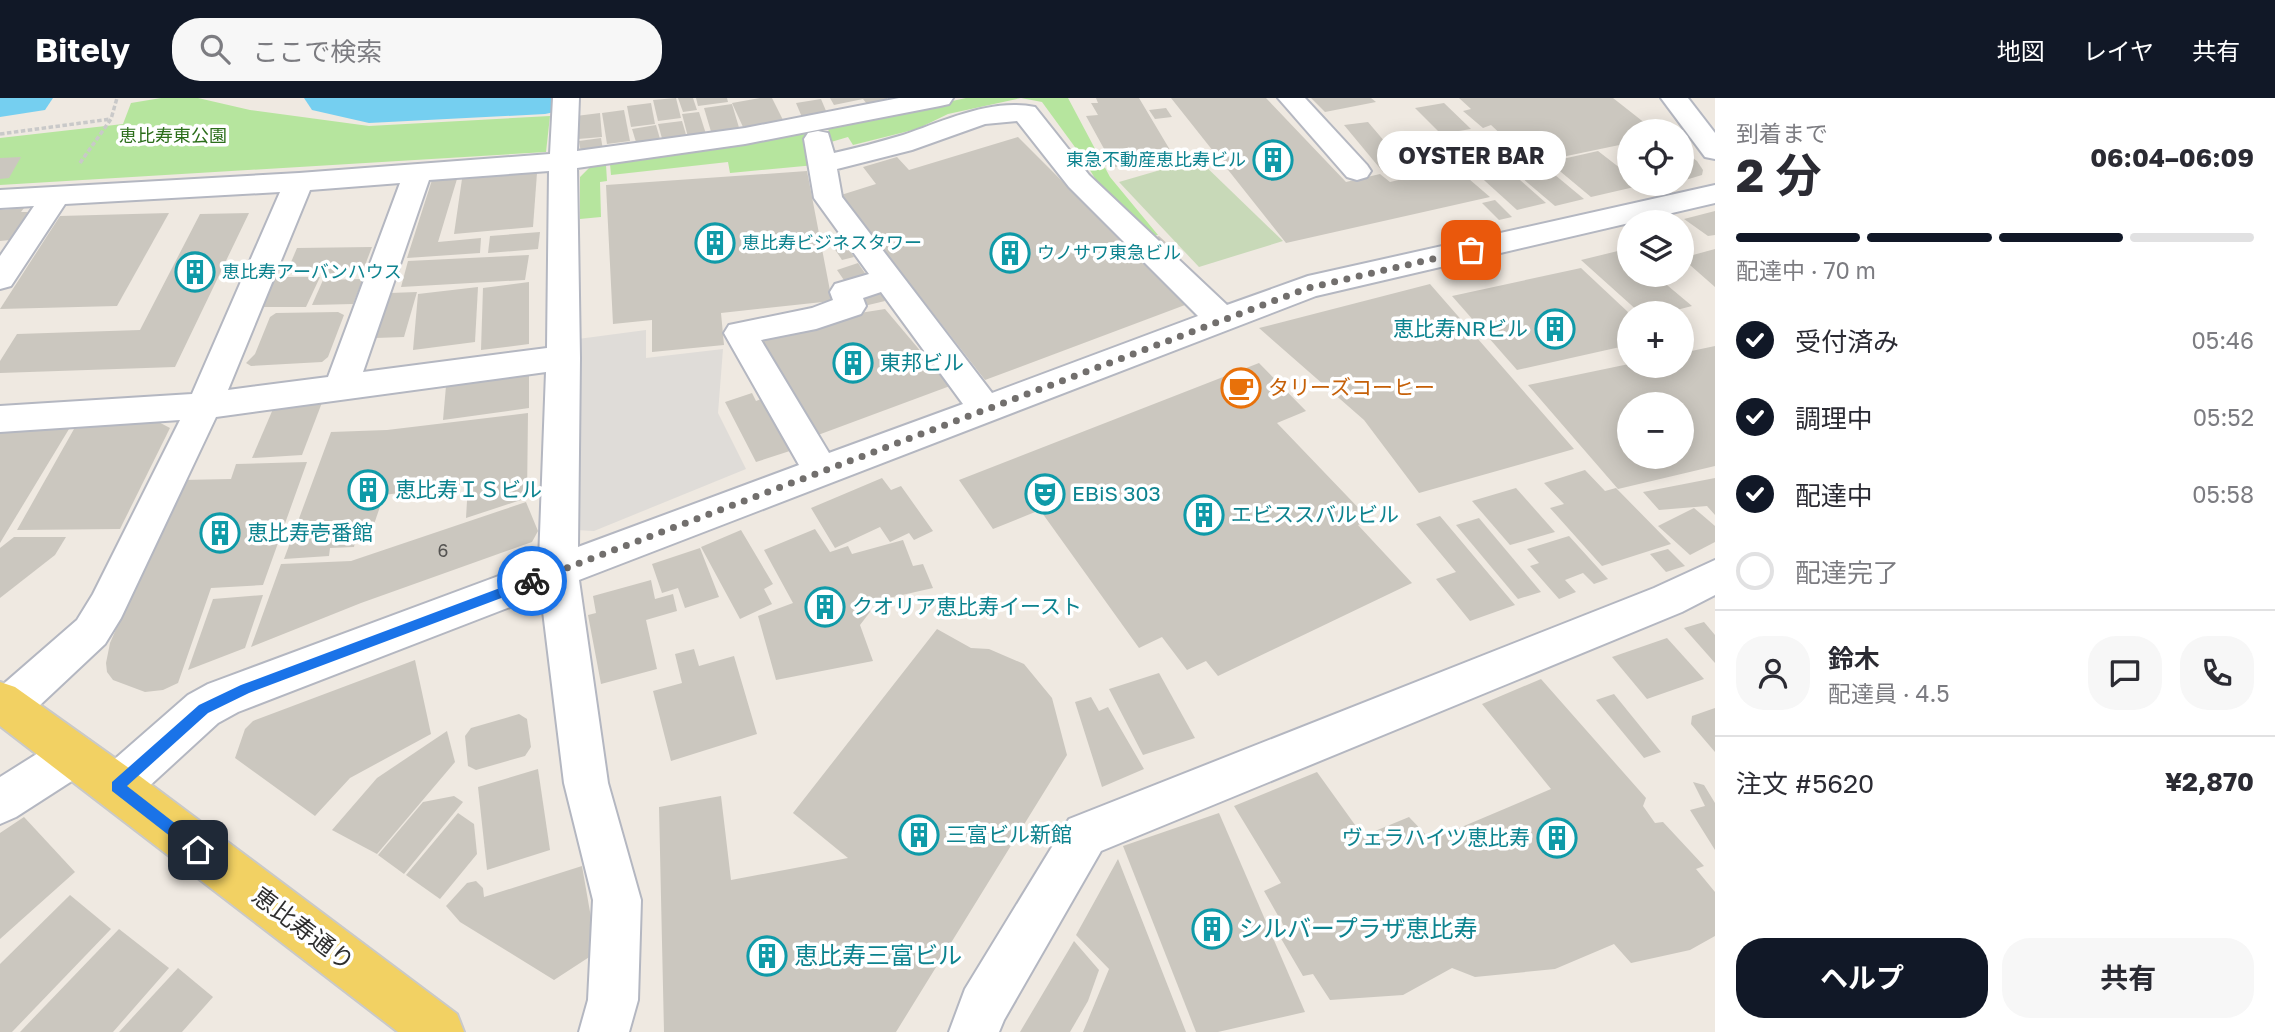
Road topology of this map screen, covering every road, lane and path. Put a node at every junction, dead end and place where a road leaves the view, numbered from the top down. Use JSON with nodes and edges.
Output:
{"nodes":[{"id":1,"x":117,"y":98,"type":"edge"},
{"id":2,"x":940,"y":98,"type":"edge"},
{"id":3,"x":1291,"y":98,"type":"edge"},
{"id":4,"x":1674,"y":98,"type":"edge"},
{"id":5,"x":566,"y":109,"type":"edge"},
{"id":6,"x":111,"y":119,"type":"junction"},
{"id":7,"x":815,"y":123,"type":"junction"},
{"id":8,"x":0,"y":134,"type":"edge"},
{"id":9,"x":1715,"y":150,"type":"edge"},
{"id":10,"x":563,"y":161,"type":"junction"},
{"id":11,"x":823,"y":164,"type":"junction"},
{"id":12,"x":75,"y":169,"type":"dead end"},
{"id":13,"x":1357,"y":171,"type":"dead end"},
{"id":14,"x":418,"y":172,"type":"junction"},
{"id":15,"x":299,"y":182,"type":"junction"},
{"id":16,"x":1715,"y":194,"type":"edge"},
{"id":17,"x":56,"y":196,"type":"junction"},
{"id":18,"x":0,"y":199,"type":"edge"},
{"id":19,"x":0,"y":279,"type":"edge"},
{"id":20,"x":889,"y":279,"type":"junction"},
{"id":21,"x":1224,"y":319,"type":"junction"},
{"id":22,"x":563,"y":358,"type":"junction"},
{"id":23,"x":341,"y":388,"type":"junction"},
{"id":24,"x":204,"y":406,"type":"junction"},
{"id":25,"x":986,"y":410,"type":"junction"},
{"id":26,"x":0,"y":419,"type":"edge"},
{"id":27,"x":821,"y":472,"type":"junction"},
{"id":28,"x":558,"y":572,"type":"junction"},
{"id":29,"x":1715,"y":576,"type":"edge"},
{"id":30,"x":4,"y":704,"type":"edge"},
{"id":31,"x":74,"y":755,"type":"junction"},
{"id":32,"x":117,"y":786,"type":"junction"},
{"id":33,"x":0,"y":802,"type":"edge"},
{"id":34,"x":439,"y":1032,"type":"edge"},
{"id":35,"x":604,"y":1032,"type":"edge"},
{"id":36,"x":974,"y":1032,"type":"edge"}],
"edges":[{"from":1,"to":6,"type":"path"},
{"from":2,"to":7,"type":"street"},
{"from":3,"to":13,"type":"street"},
{"from":4,"to":9,"type":"street"},
{"from":5,"to":10,"type":"street"},
{"from":6,"to":8,"type":"path"},
{"from":6,"to":12,"type":"path"},
{"from":7,"to":10,"type":"street"},
{"from":7,"to":11,"type":"street"},
{"from":10,"to":14,"type":"street"},
{"from":10,"to":22,"type":"street"},
{"from":11,"to":20,"type":"street"},
{"from":11,"to":21,"type":"street"},
{"from":14,"to":15,"type":"street"},
{"from":14,"to":23,"type":"street"},
{"from":15,"to":17,"type":"street"},
{"from":15,"to":24,"type":"street"},
{"from":16,"to":21,"type":"street"},
{"from":17,"to":18,"type":"street"},
{"from":17,"to":19,"type":"street"},
{"from":20,"to":25,"type":"street"},
{"from":20,"to":27,"type":"street"},
{"from":21,"to":25,"type":"street"},
{"from":22,"to":23,"type":"street"},
{"from":22,"to":28,"type":"street"},
{"from":23,"to":24,"type":"street"},
{"from":24,"to":26,"type":"street"},
{"from":24,"to":30,"type":"street"},
{"from":25,"to":27,"type":"street"},
{"from":27,"to":28,"type":"street"},
{"from":28,"to":32,"type":"street"},
{"from":28,"to":35,"type":"street"},
{"from":29,"to":36,"type":"street"},
{"from":30,"to":31,"type":"main road","name":"恵比寿通り"},
{"from":31,"to":32,"type":"main road","name":"恵比寿通り"},
{"from":31,"to":33,"type":"street"},
{"from":32,"to":34,"type":"main road","name":"恵比寿通り"}]}
